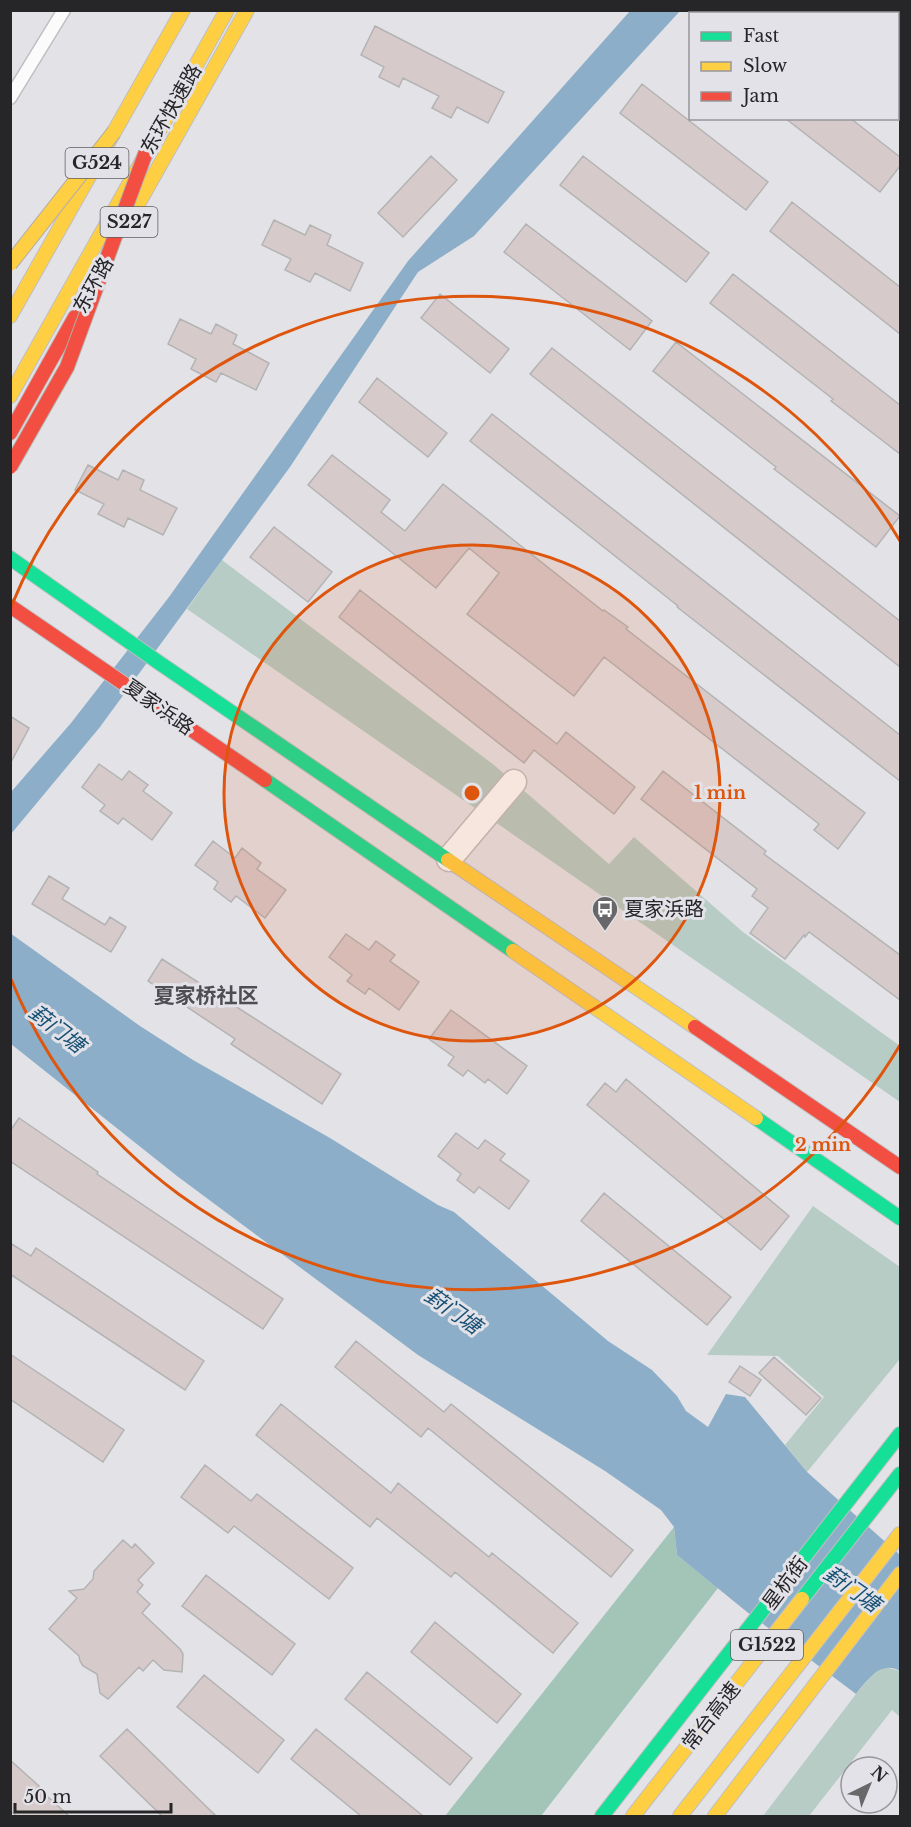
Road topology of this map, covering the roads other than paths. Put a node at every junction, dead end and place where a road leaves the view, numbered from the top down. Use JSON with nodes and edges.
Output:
{"nodes":[{"id":1,"x":64,"y":10,"type":"edge"},
{"id":2,"x":183,"y":10,"type":"edge"},
{"id":3,"x":227,"y":10,"type":"edge"},
{"id":4,"x":247,"y":10,"type":"edge"},
{"id":5,"x":10,"y":98,"type":"edge"},
{"id":6,"x":114,"y":132,"type":"junction"},
{"id":7,"x":93,"y":135,"type":"dead end"},
{"id":8,"x":146,"y":152,"type":"junction"},
{"id":9,"x":10,"y":264,"type":"edge"},
{"id":10,"x":10,"y":280,"type":"edge"},
{"id":11,"x":10,"y":316,"type":"edge"},
{"id":12,"x":10,"y":396,"type":"edge"},
{"id":13,"x":10,"y":433,"type":"edge"},
{"id":14,"x":10,"y":467,"type":"edge"},
{"id":15,"x":10,"y":558,"type":"edge"},
{"id":16,"x":10,"y":606,"type":"edge"},
{"id":17,"x":514,"y":782,"type":"dead end"},
{"id":18,"x":449,"y":860,"type":"junction"},
{"id":19,"x":900,"y":1167,"type":"edge"},
{"id":20,"x":900,"y":1218,"type":"edge"},
{"id":21,"x":900,"y":1434,"type":"edge"},
{"id":22,"x":900,"y":1474,"type":"edge"},
{"id":23,"x":900,"y":1534,"type":"edge"},
{"id":24,"x":900,"y":1574,"type":"edge"},
{"id":25,"x":602,"y":1816,"type":"edge"},
{"id":26,"x":633,"y":1816,"type":"edge"},
{"id":27,"x":680,"y":1816,"type":"edge"},
{"id":28,"x":715,"y":1816,"type":"edge"}],
"edges":[{"from":1,"to":5,"type":"lane"},
{"from":2,"to":6,"type":"main road","name":"东环快速路","number":"G524"},
{"from":3,"to":8,"type":"main road","name":"东环快速路","number":"G524"},
{"from":4,"to":13,"type":"main road","name":"东环路","number":"S227"},
{"from":6,"to":9,"type":"main road","bridge":true},
{"from":6,"to":11,"type":"main road","name":"东环快速路","number":"G524","bridge":true},
{"from":7,"to":10,"type":"main road"},
{"from":8,"to":12,"type":"main road","name":"东环快速路","number":"G524","bridge":true},
{"from":8,"to":14,"type":"main road","bridge":true},
{"from":15,"to":18,"type":"main road","name":"夏家浜路"},
{"from":16,"to":20,"type":"main road","name":"夏家浜路"},
{"from":17,"to":18,"type":"street"},
{"from":18,"to":19,"type":"main road","name":"夏家浜路"},
{"from":21,"to":25,"type":"main road","name":"星杭街"},
{"from":22,"to":26,"type":"main road","name":"常台高速","number":"G1522"},
{"from":23,"to":27,"type":"main road","name":"常台高速","number":"G1522"},
{"from":24,"to":28,"type":"main road"}]}
